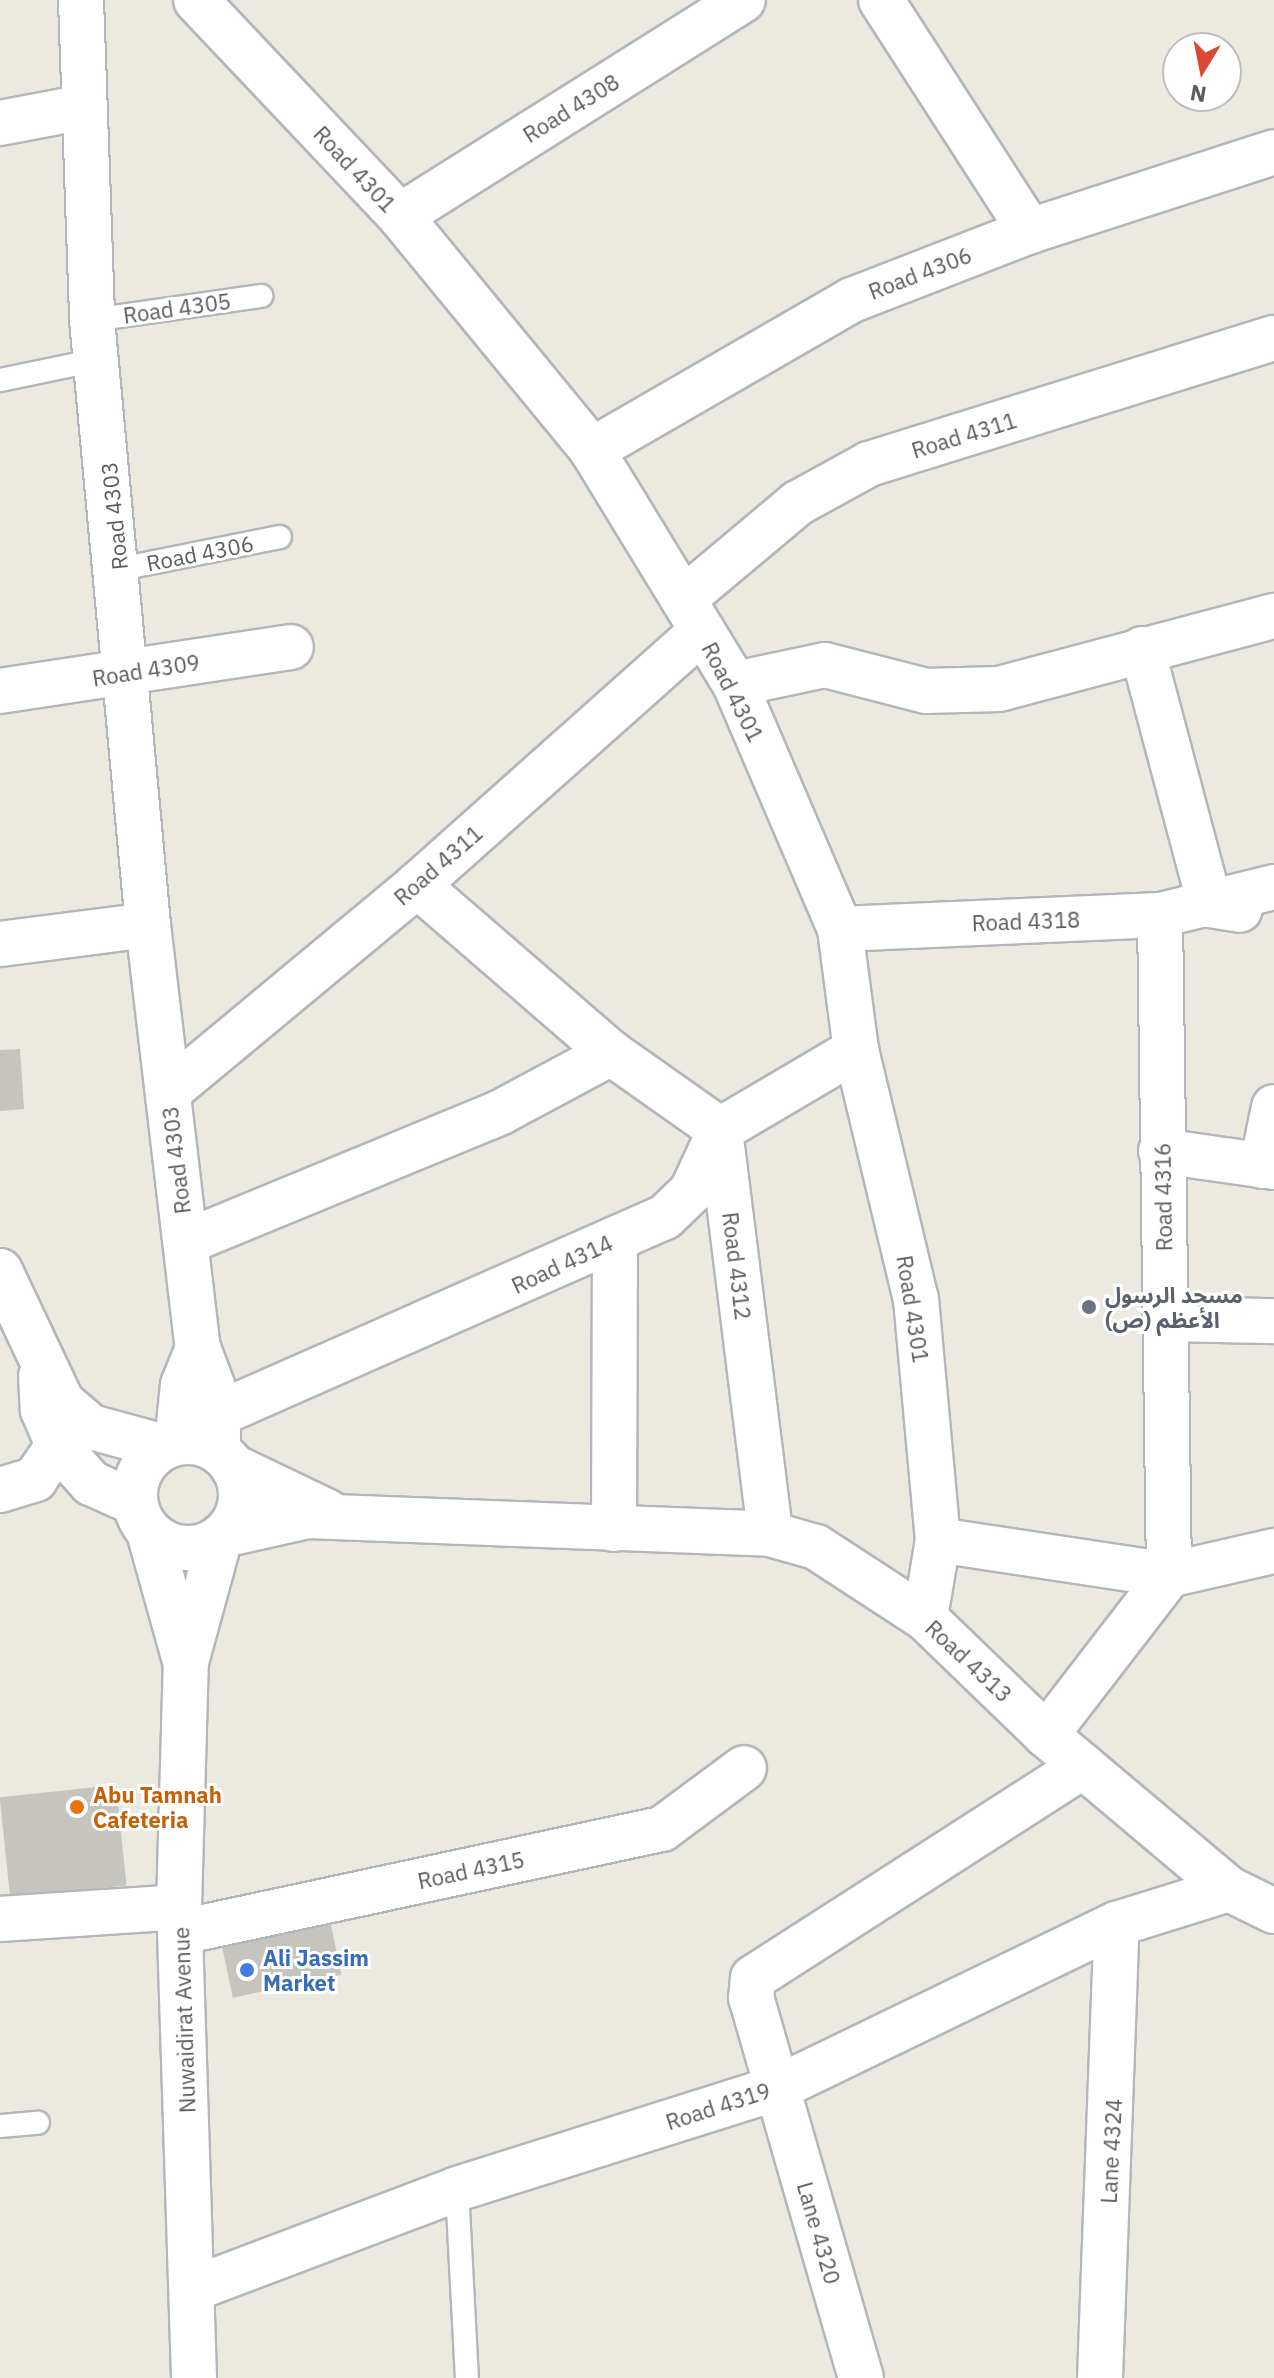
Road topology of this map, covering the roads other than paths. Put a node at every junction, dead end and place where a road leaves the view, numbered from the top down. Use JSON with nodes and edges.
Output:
{"nodes":[{"id":1,"x":81,"y":0,"type":"edge"},
{"id":2,"x":196,"y":0,"type":"edge"},
{"id":3,"x":743,"y":0,"type":"edge"},
{"id":4,"x":881,"y":0,"type":"edge"},
{"id":5,"x":85,"y":107,"type":"junction"},
{"id":6,"x":0,"y":123,"type":"edge"},
{"id":7,"x":1274,"y":152,"type":"edge"},
{"id":8,"x":400,"y":216,"type":"junction"},
{"id":9,"x":1030,"y":231,"type":"junction"},
{"id":10,"x":261,"y":296,"type":"dead end"},
{"id":11,"x":1274,"y":338,"type":"edge"},
{"id":12,"x":94,"y":340,"type":"junction"},
{"id":13,"x":0,"y":380,"type":"edge"},
{"id":14,"x":592,"y":450,"type":"junction"},
{"id":15,"x":280,"y":537,"type":"dead end"},
{"id":16,"x":120,"y":569,"type":"junction"},
{"id":17,"x":695,"y":614,"type":"junction"},
{"id":18,"x":1274,"y":616,"type":"edge"},
{"id":19,"x":291,"y":647,"type":"dead end"},
{"id":20,"x":1142,"y":649,"type":"junction"},
{"id":21,"x":127,"y":673,"type":"junction"},
{"id":22,"x":735,"y":684,"type":"junction"},
{"id":23,"x":0,"y":691,"type":"edge"},
{"id":24,"x":417,"y":885,"type":"junction"},
{"id":25,"x":1274,"y":887,"type":"edge"},
{"id":26,"x":1210,"y":905,"type":"junction"},
{"id":27,"x":1160,"y":915,"type":"junction"},
{"id":28,"x":1274,"y":915,"type":"edge"},
{"id":29,"x":148,"y":925,"type":"junction"},
{"id":30,"x":840,"y":929,"type":"junction"},
{"id":31,"x":0,"y":944,"type":"edge"},
{"id":32,"x":856,"y":1050,"type":"junction"},
{"id":33,"x":611,"y":1053,"type":"junction"},
{"id":34,"x":168,"y":1092,"type":"junction"},
{"id":35,"x":1274,"y":1107,"type":"edge"},
{"id":36,"x":720,"y":1130,"type":"junction"},
{"id":37,"x":1161,"y":1151,"type":"junction"},
{"id":38,"x":1268,"y":1167,"type":"edge"},
{"id":39,"x":615,"y":1239,"type":"junction"},
{"id":40,"x":186,"y":1242,"type":"junction"},
{"id":41,"x":0,"y":1271,"type":"edge"},
{"id":42,"x":1165,"y":1319,"type":"junction"},
{"id":43,"x":1274,"y":1321,"type":"edge"},
{"id":44,"x":41,"y":1370,"type":"junction"},
{"id":45,"x":202,"y":1444,"type":"junction"},
{"id":46,"x":58,"y":1446,"type":"junction"},
{"id":47,"x":0,"y":1490,"type":"edge"},
{"id":48,"x":338,"y":1516,"type":"junction"},
{"id":49,"x":142,"y":1518,"type":"junction"},
{"id":50,"x":614,"y":1529,"type":"junction"},
{"id":51,"x":770,"y":1534,"type":"junction"},
{"id":52,"x":222,"y":1536,"type":"junction"},
{"id":53,"x":938,"y":1540,"type":"junction"},
{"id":54,"x":1274,"y":1551,"type":"edge"},
{"id":55,"x":1169,"y":1575,"type":"junction"},
{"id":56,"x":925,"y":1618,"type":"junction"},
{"id":57,"x":186,"y":1662,"type":"junction"},
{"id":58,"x":1046,"y":1735,"type":"junction"},
{"id":59,"x":1083,"y":1766,"type":"junction"},
{"id":60,"x":744,"y":1768,"type":"dead end"},
{"id":61,"x":1229,"y":1889,"type":"junction"},
{"id":62,"x":1274,"y":1911,"type":"edge"},
{"id":63,"x":0,"y":1919,"type":"edge"},
{"id":64,"x":180,"y":1919,"type":"junction"},
{"id":65,"x":1117,"y":1924,"type":"junction"},
{"id":66,"x":777,"y":2088,"type":"junction"},
{"id":67,"x":38,"y":2123,"type":"dead end"},
{"id":68,"x":0,"y":2126,"type":"edge"},
{"id":69,"x":457,"y":2189,"type":"junction"},
{"id":70,"x":193,"y":2289,"type":"junction"},
{"id":71,"x":194,"y":2378,"type":"edge"},
{"id":72,"x":467,"y":2378,"type":"edge"},
{"id":73,"x":861,"y":2378,"type":"edge"},
{"id":74,"x":1100,"y":2378,"type":"edge"}],
"edges":[{"from":1,"to":5,"type":"street","name":"Road 4303"},
{"from":2,"to":8,"type":"street","name":"Road 4301"},
{"from":3,"to":8,"type":"street","name":"Road 4308"},
{"from":4,"to":9,"type":"street"},
{"from":5,"to":6,"type":"street"},
{"from":5,"to":12,"type":"street","name":"Road 4303"},
{"from":7,"to":9,"type":"street","name":"Road 4306"},
{"from":8,"to":14,"type":"street","name":"Road 4301"},
{"from":9,"to":14,"type":"street","name":"Road 4306"},
{"from":10,"to":12,"type":"lane","name":"Road 4305"},
{"from":11,"to":17,"type":"street","name":"Road 4311"},
{"from":12,"to":13,"type":"lane","name":"Road 4305"},
{"from":12,"to":16,"type":"street","name":"Road 4303"},
{"from":14,"to":17,"type":"street","name":"Road 4301"},
{"from":15,"to":16,"type":"lane","name":"Road 4306"},
{"from":16,"to":21,"type":"street","name":"Road 4303"},
{"from":17,"to":22,"type":"street","name":"Road 4301"},
{"from":17,"to":24,"type":"street","name":"Road 4311"},
{"from":18,"to":20,"type":"street"},
{"from":19,"to":21,"type":"street","name":"Road 4309"},
{"from":20,"to":22,"type":"street"},
{"from":20,"to":26,"type":"street"},
{"from":21,"to":23,"type":"street","name":"Road 4309"},
{"from":21,"to":29,"type":"street","name":"Road 4303"},
{"from":22,"to":30,"type":"street","name":"Road 4301"},
{"from":24,"to":33,"type":"street"},
{"from":24,"to":34,"type":"street","name":"Road 4311"},
{"from":25,"to":26,"type":"street","name":"Road 4318"},
{"from":26,"to":27,"type":"street","name":"Road 4318"},
{"from":26,"to":28,"type":"street","name":"Road 4318"},
{"from":27,"to":30,"type":"street","name":"Road 4318"},
{"from":27,"to":37,"type":"street","name":"Road 4316"},
{"from":29,"to":31,"type":"street"},
{"from":29,"to":34,"type":"street","name":"Road 4303"},
{"from":30,"to":32,"type":"street","name":"Road 4301"},
{"from":32,"to":36,"type":"street"},
{"from":32,"to":53,"type":"street","name":"Road 4301"},
{"from":33,"to":36,"type":"street"},
{"from":33,"to":40,"type":"street"},
{"from":34,"to":40,"type":"street","name":"Road 4303"},
{"from":35,"to":38,"type":"street"},
{"from":36,"to":39,"type":"street","name":"Road 4314"},
{"from":36,"to":51,"type":"street","name":"Road 4312"},
{"from":37,"to":38,"type":"street"},
{"from":37,"to":42,"type":"street","name":"Road 4316"},
{"from":39,"to":45,"type":"street","name":"Road 4314"},
{"from":39,"to":50,"type":"street"},
{"from":40,"to":45,"type":"street","name":"Road 4303"},
{"from":41,"to":44,"type":"street"},
{"from":42,"to":43,"type":"street"},
{"from":42,"to":55,"type":"street","name":"Road 4316"},
{"from":44,"to":45,"type":"street"},
{"from":44,"to":46,"type":"street"},
{"from":45,"to":48,"type":"street","name":"Road 4313"},
{"from":45,"to":49,"type":"street"},
{"from":45,"to":52,"type":"street"},
{"from":46,"to":47,"type":"street"},
{"from":46,"to":49,"type":"street"},
{"from":48,"to":50,"type":"street","name":"Road 4313"},
{"from":48,"to":52,"type":"street","name":"Road 4313"},
{"from":49,"to":52,"type":"street"},
{"from":49,"to":57,"type":"street","name":"Nuwaidirat Avenue"},
{"from":50,"to":51,"type":"street","name":"Road 4313"},
{"from":51,"to":56,"type":"street","name":"Road 4313"},
{"from":52,"to":57,"type":"street","name":"Nuwaidirat Avenue"},
{"from":53,"to":55,"type":"street"},
{"from":53,"to":56,"type":"street","name":"Road 4301"},
{"from":54,"to":55,"type":"street"},
{"from":55,"to":58,"type":"street"},
{"from":56,"to":58,"type":"street","name":"Road 4313"},
{"from":57,"to":64,"type":"street","name":"Nuwaidirat Avenue"},
{"from":58,"to":59,"type":"street","name":"Road 4313"},
{"from":59,"to":61,"type":"street","name":"Road 4313"},
{"from":59,"to":66,"type":"street"},
{"from":60,"to":64,"type":"street","name":"Road 4315"},
{"from":61,"to":62,"type":"street","name":"Road 4313"},
{"from":61,"to":65,"type":"street","name":"Road 4319"},
{"from":63,"to":64,"type":"street","name":"Road 4315"},
{"from":64,"to":70,"type":"street","name":"Nuwaidirat Avenue"},
{"from":65,"to":66,"type":"street","name":"Road 4319"},
{"from":65,"to":74,"type":"street","name":"Lane 4324"},
{"from":66,"to":69,"type":"street","name":"Road 4319"},
{"from":66,"to":73,"type":"street","name":"Lane 4320"},
{"from":67,"to":68,"type":"lane"},
{"from":69,"to":70,"type":"street","name":"Road 4319"},
{"from":69,"to":72,"type":"lane"},
{"from":70,"to":71,"type":"street","name":"Nuwaidirat Avenue"}]}
